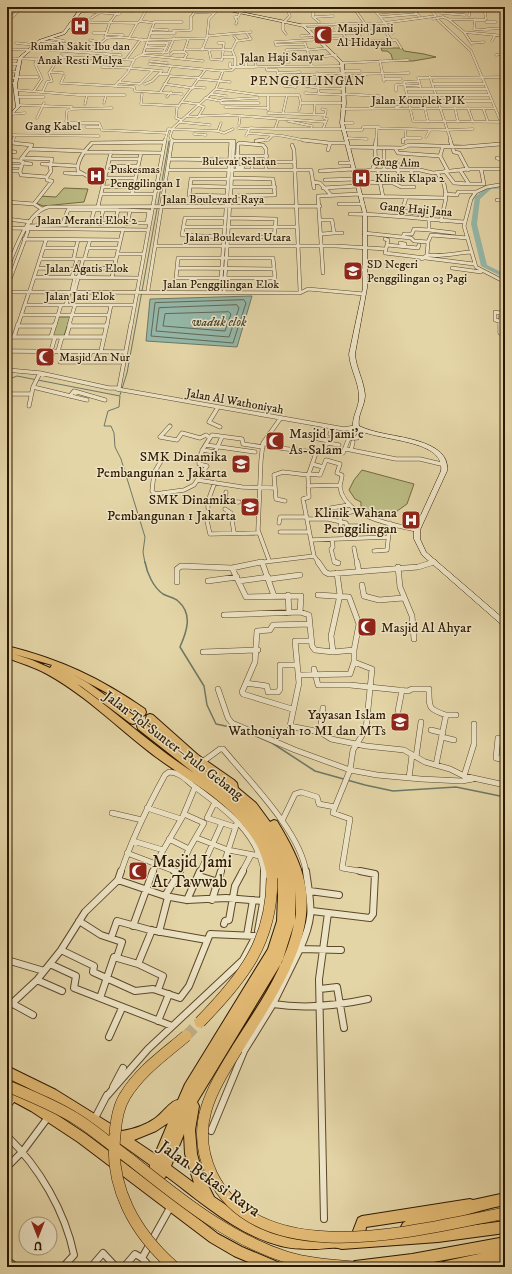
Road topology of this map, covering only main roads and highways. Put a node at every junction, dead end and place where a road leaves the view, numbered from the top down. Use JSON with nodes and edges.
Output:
{"nodes":[{"id":1,"x":83,"y":7,"type":"edge"},
{"id":2,"x":213,"y":7,"type":"edge"},
{"id":3,"x":219,"y":8,"type":"edge"},
{"id":4,"x":7,"y":119,"type":"edge"},
{"id":5,"x":505,"y":624,"type":"edge"},
{"id":6,"x":7,"y":649,"type":"edge"},
{"id":7,"x":7,"y":655,"type":"edge"},
{"id":8,"x":30,"y":661,"type":"junction"},
{"id":9,"x":142,"y":712,"type":"dead end"},
{"id":10,"x":150,"y":718,"type":"dead end"},
{"id":11,"x":231,"y":783,"type":"junction"},
{"id":12,"x":200,"y":1022,"type":"tunnel mouth"},
{"id":13,"x":186,"y":1036,"type":"tunnel mouth"},
{"id":14,"x":7,"y":1072,"type":"edge"},
{"id":15,"x":200,"y":1084,"type":"junction"},
{"id":16,"x":189,"y":1088,"type":"junction"},
{"id":17,"x":10,"y":1091,"type":"edge"},
{"id":18,"x":119,"y":1137,"type":"junction"},
{"id":19,"x":108,"y":1156,"type":"junction"},
{"id":20,"x":160,"y":1165,"type":"junction"},
{"id":21,"x":150,"y":1188,"type":"junction"},
{"id":22,"x":505,"y":1198,"type":"edge"},
{"id":23,"x":210,"y":1201,"type":"junction"},
{"id":24,"x":505,"y":1214,"type":"edge"},
{"id":25,"x":505,"y":1227,"type":"edge"},
{"id":26,"x":319,"y":1243,"type":"junction"},
{"id":27,"x":505,"y":1243,"type":"edge"},
{"id":28,"x":505,"y":1256,"type":"edge"},
{"id":29,"x":505,"y":1262,"type":"edge"},
{"id":30,"x":174,"y":1267,"type":"edge"},
{"id":31,"x":276,"y":1267,"type":"edge"},
{"id":32,"x":446,"y":1267,"type":"edge"},
{"id":33,"x":484,"y":1267,"type":"edge"}],
"edges":[{"from":1,"to":4,"type":"main road"},
{"from":2,"to":3,"type":"main road"},
{"from":3,"to":5,"type":"main road"},
{"from":6,"to":9,"type":"highway","name":"Jalan Tol Sunter–Pulo Gebang"},
{"from":7,"to":8,"type":"highway","name":"Jalan Tol Sunter–Pulo Gebang"},
{"from":8,"to":12,"type":"highway","name":"Jalan Tol Sunter–Pulo Gebang","bridge":true},
{"from":8,"to":16,"type":"highway"},
{"from":10,"to":11,"type":"highway","name":"Jalan Tol Sunter–Pulo Gebang"},
{"from":11,"to":15,"type":"highway"},
{"from":11,"to":24,"type":"highway","name":"Jalan Tol Sunter–Pulo Gebang","bridge":true},
{"from":13,"to":30,"type":"highway","bridge":true},
{"from":14,"to":18,"type":"highway","name":"Jalan Bekasi Raya"},
{"from":15,"to":20,"type":"highway"},
{"from":15,"to":23,"type":"highway"},
{"from":16,"to":18,"type":"highway"},
{"from":16,"to":20,"type":"highway"},
{"from":17,"to":19,"type":"highway"},
{"from":17,"to":27,"type":"highway","bridge":true},
{"from":18,"to":19,"type":"highway"},
{"from":18,"to":20,"type":"highway","name":"Jalan Bekasi Raya"},
{"from":19,"to":21,"type":"highway"},
{"from":20,"to":21,"type":"highway"},
{"from":20,"to":23,"type":"highway","name":"Jalan Bekasi Raya"},
{"from":21,"to":31,"type":"highway"},
{"from":22,"to":26,"type":"highway","name":"Jalan Bekasi Raya"},
{"from":23,"to":26,"type":"highway","name":"Jalan Bekasi Raya"},
{"from":25,"to":26,"type":"highway"},
{"from":28,"to":32,"type":"highway"},
{"from":29,"to":33,"type":"highway"}]}
